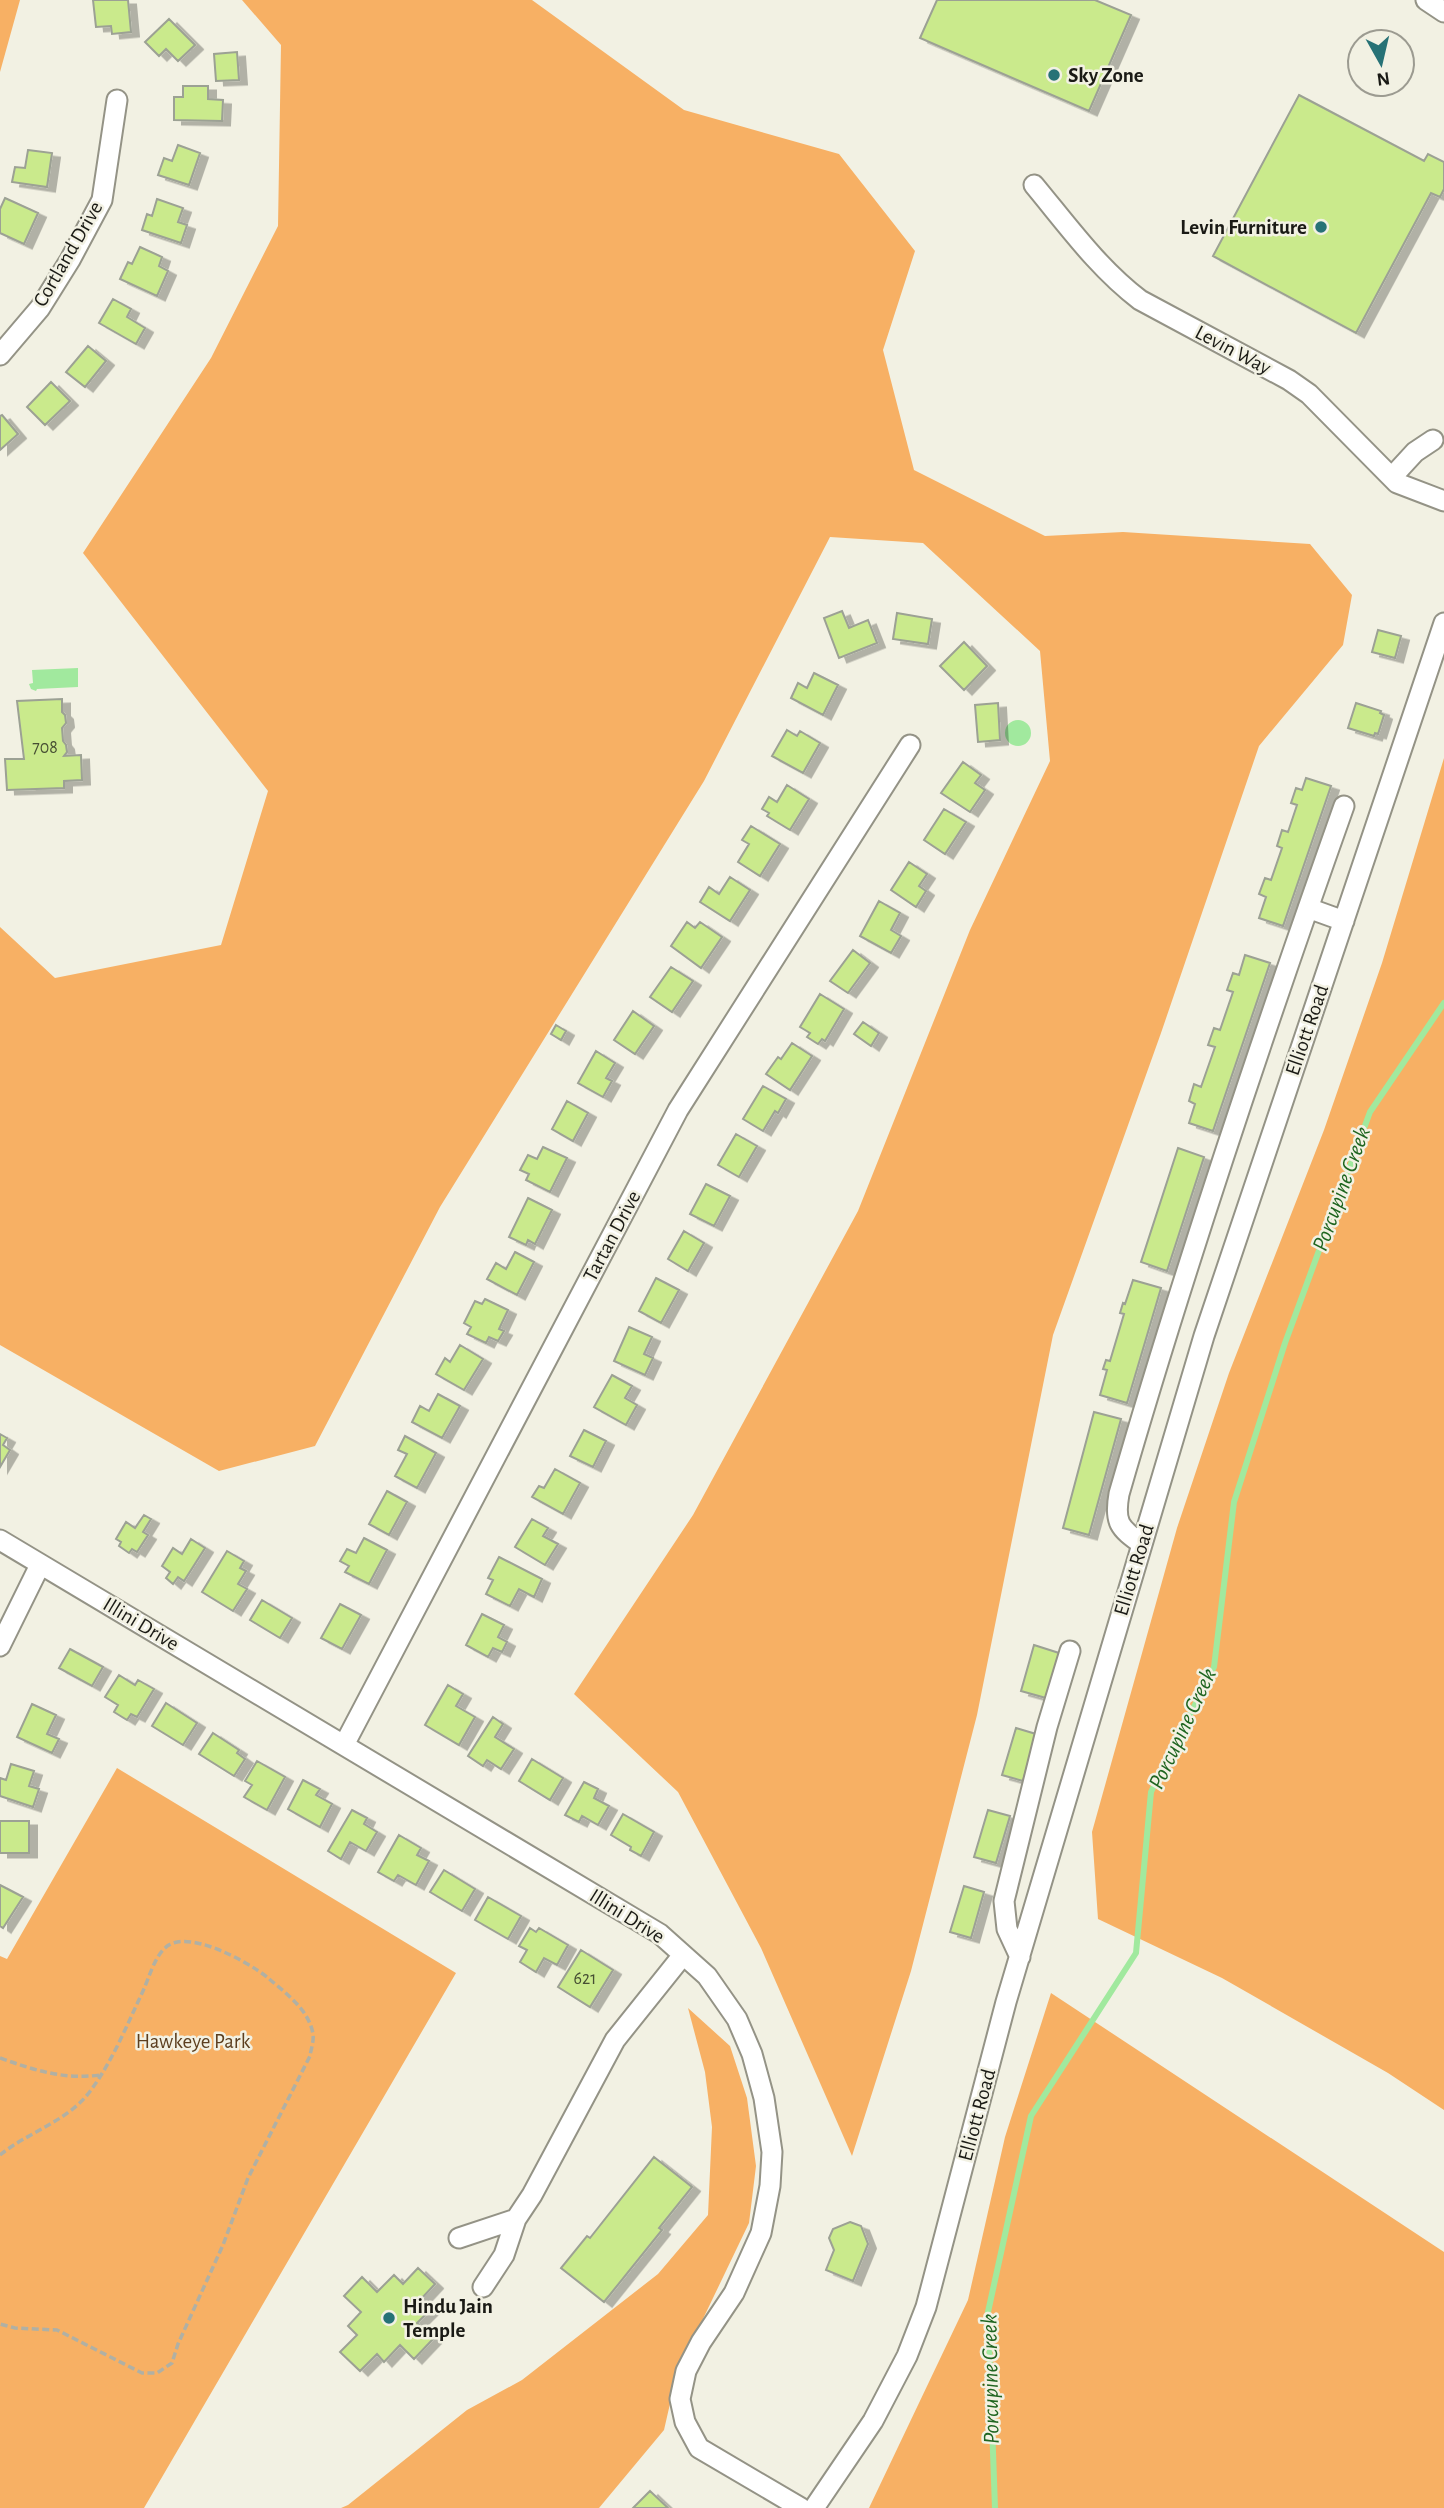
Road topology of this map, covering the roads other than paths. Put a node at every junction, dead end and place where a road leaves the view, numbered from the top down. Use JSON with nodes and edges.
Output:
{"nodes":[{"id":1,"x":1426,"y":0,"type":"edge"},
{"id":2,"x":1444,"y":12,"type":"edge"},
{"id":3,"x":117,"y":100,"type":"dead end"},
{"id":4,"x":1034,"y":185,"type":"dead end"},
{"id":5,"x":0,"y":355,"type":"edge"},
{"id":6,"x":1433,"y":440,"type":"dead end"},
{"id":7,"x":1392,"y":477,"type":"junction"},
{"id":8,"x":1444,"y":501,"type":"edge"},
{"id":9,"x":1444,"y":623,"type":"edge"},
{"id":10,"x":910,"y":745,"type":"dead end"},
{"id":11,"x":1344,"y":806,"type":"dead end"},
{"id":12,"x":1308,"y":908,"type":"junction"},
{"id":13,"x":1344,"y":921,"type":"junction"},
{"id":14,"x":0,"y":1540,"type":"edge"},
{"id":15,"x":1142,"y":1545,"type":"junction"},
{"id":16,"x":40,"y":1564,"type":"junction"},
{"id":17,"x":0,"y":1646,"type":"edge"},
{"id":18,"x":1070,"y":1651,"type":"dead end"},
{"id":19,"x":344,"y":1745,"type":"junction"},
{"id":20,"x":683,"y":1955,"type":"junction"},
{"id":21,"x":1020,"y":1957,"type":"junction"},
{"id":22,"x":516,"y":2219,"type":"junction"},
{"id":23,"x":459,"y":2238,"type":"dead end"},
{"id":24,"x":483,"y":2287,"type":"dead end"},
{"id":25,"x":801,"y":2508,"type":"edge"},
{"id":26,"x":814,"y":2508,"type":"edge"}],
"edges":[{"from":1,"to":2,"type":"street"},
{"from":3,"to":5,"type":"street","name":"Cortland Drive"},
{"from":4,"to":7,"type":"street","name":"Levin Way"},
{"from":6,"to":7,"type":"street"},
{"from":7,"to":8,"type":"street","name":"Levin Way"},
{"from":9,"to":13,"type":"street","name":"Elliott Road"},
{"from":10,"to":19,"type":"street","name":"Tartan Drive"},
{"from":11,"to":12,"type":"street"},
{"from":12,"to":13,"type":"street"},
{"from":12,"to":15,"type":"street"},
{"from":13,"to":15,"type":"street","name":"Elliott Road"},
{"from":14,"to":16,"type":"street","name":"Illini Drive"},
{"from":15,"to":21,"type":"street","name":"Elliott Road"},
{"from":16,"to":17,"type":"street"},
{"from":16,"to":19,"type":"street","name":"Illini Drive"},
{"from":18,"to":21,"type":"street"},
{"from":19,"to":20,"type":"street","name":"Illini Drive"},
{"from":20,"to":22,"type":"street"},
{"from":20,"to":25,"type":"street","name":"Illini Drive"},
{"from":21,"to":26,"type":"street","name":"Elliott Road"},
{"from":22,"to":23,"type":"street"},
{"from":22,"to":24,"type":"street"}]}
